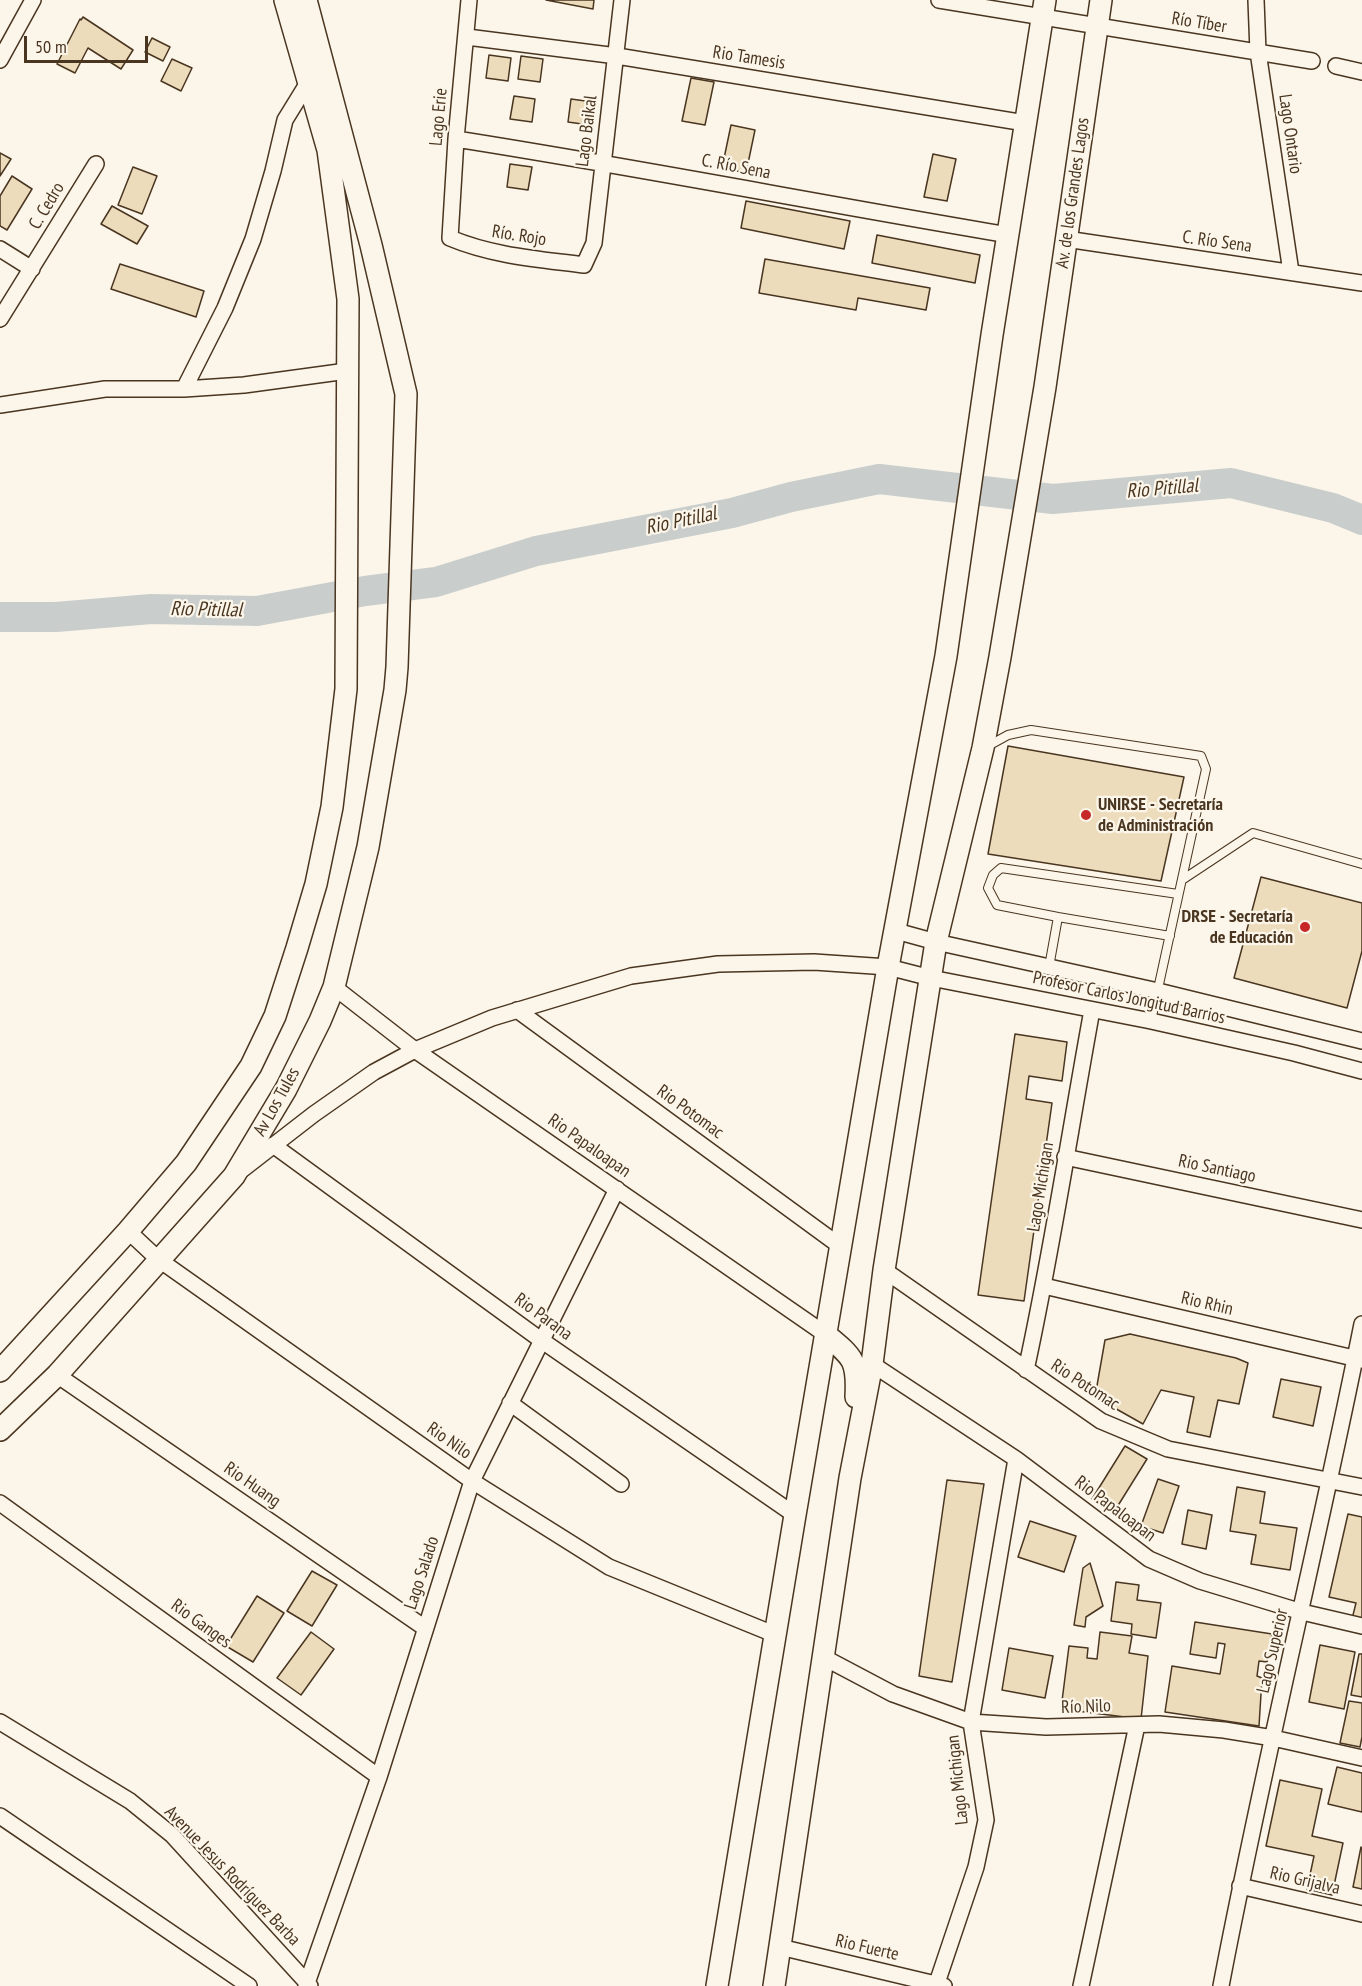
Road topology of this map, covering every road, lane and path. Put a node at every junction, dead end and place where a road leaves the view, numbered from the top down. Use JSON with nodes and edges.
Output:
{"nodes":[{"id":1,"x":33,"y":0,"type":"edge"},
{"id":2,"x":285,"y":0,"type":"edge"},
{"id":3,"x":306,"y":0,"type":"edge"},
{"id":4,"x":469,"y":0,"type":"edge"},
{"id":5,"x":622,"y":0,"type":"edge"},
{"id":6,"x":939,"y":0,"type":"edge"},
{"id":7,"x":1101,"y":0,"type":"edge"},
{"id":8,"x":1256,"y":0,"type":"edge"},
{"id":9,"x":1043,"y":8,"type":"edge"},
{"id":10,"x":1097,"y":26,"type":"junction"},
{"id":11,"x":466,"y":37,"type":"junction"},
{"id":12,"x":1258,"y":52,"type":"junction"},
{"id":13,"x":616,"y":56,"type":"junction"},
{"id":14,"x":0,"y":60,"type":"edge"},
{"id":15,"x":1312,"y":61,"type":"dead end"},
{"id":16,"x":1336,"y":66,"type":"dead end"},
{"id":17,"x":1362,"y":72,"type":"edge"},
{"id":18,"x":309,"y":81,"type":"junction"},
{"id":19,"x":1024,"y":123,"type":"junction"},
{"id":20,"x":456,"y":139,"type":"junction"},
{"id":21,"x":603,"y":162,"type":"junction"},
{"id":22,"x":96,"y":164,"type":"dead end"},
{"id":23,"x":1009,"y":235,"type":"junction"},
{"id":24,"x":450,"y":238,"type":"joint"},
{"id":25,"x":1066,"y":239,"type":"junction"},
{"id":26,"x":0,"y":249,"type":"edge"},
{"id":27,"x":584,"y":264,"type":"joint"},
{"id":28,"x":32,"y":269,"type":"junction"},
{"id":29,"x":1291,"y":272,"type":"junction"},
{"id":30,"x":1362,"y":283,"type":"edge"},
{"id":31,"x":0,"y":319,"type":"edge"},
{"id":32,"x":347,"y":371,"type":"junction"},
{"id":33,"x":184,"y":389,"type":"junction"},
{"id":34,"x":0,"y":405,"type":"edge"},
{"id":35,"x":982,"y":748,"type":"junction"},
{"id":36,"x":1362,"y":864,"type":"edge"},
{"id":37,"x":1182,"y":880,"type":"junction"},
{"id":38,"x":1178,"y":894,"type":"junction"},
{"id":39,"x":1058,"y":917,"type":"junction"},
{"id":40,"x":896,"y":931,"type":"junction"},
{"id":41,"x":1170,"y":936,"type":"junction"},
{"id":42,"x":936,"y":942,"type":"junction"},
{"id":43,"x":888,"y":967,"type":"junction"},
{"id":44,"x":1049,"y":967,"type":"junction"},
{"id":45,"x":931,"y":978,"type":"junction"},
{"id":46,"x":334,"y":987,"type":"junction"},
{"id":47,"x":1158,"y":991,"type":"junction"},
{"id":48,"x":517,"y":1010,"type":"junction"},
{"id":49,"x":1092,"y":1010,"type":"junction"},
{"id":50,"x":1150,"y":1021,"type":"junction"},
{"id":51,"x":1302,"y":1026,"type":"junction"},
{"id":52,"x":1362,"y":1041,"type":"edge"},
{"id":53,"x":415,"y":1050,"type":"junction"},
{"id":54,"x":1294,"y":1053,"type":"junction"},
{"id":55,"x":1362,"y":1071,"type":"edge"},
{"id":56,"x":273,"y":1145,"type":"junction"},
{"id":57,"x":1065,"y":1157,"type":"junction"},
{"id":58,"x":234,"y":1176,"type":"junction"},
{"id":59,"x":617,"y":1189,"type":"junction"},
{"id":60,"x":1362,"y":1220,"type":"edge"},
{"id":61,"x":128,"y":1231,"type":"junction"},
{"id":62,"x":840,"y":1246,"type":"junction"},
{"id":63,"x":158,"y":1259,"type":"junction"},
{"id":64,"x":884,"y":1270,"type":"junction"},
{"id":65,"x":1044,"y":1287,"type":"junction"},
{"id":66,"x":1362,"y":1324,"type":"edge"},
{"id":67,"x":825,"y":1334,"type":"junction"},
{"id":68,"x":541,"y":1340,"type":"junction"},
{"id":69,"x":1359,"y":1359,"type":"edge"},
{"id":70,"x":872,"y":1364,"type":"junction"},
{"id":71,"x":1026,"y":1370,"type":"junction"},
{"id":72,"x":0,"y":1371,"type":"edge"},
{"id":73,"x":57,"y":1374,"type":"junction"},
{"id":74,"x":510,"y":1403,"type":"junction"},
{"id":75,"x":0,"y":1430,"type":"edge"},
{"id":76,"x":1016,"y":1459,"type":"junction"},
{"id":77,"x":850,"y":1478,"type":"junction"},
{"id":78,"x":1330,"y":1480,"type":"junction"},
{"id":79,"x":472,"y":1481,"type":"junction"},
{"id":80,"x":621,"y":1484,"type":"dead end"},
{"id":81,"x":1362,"y":1487,"type":"edge"},
{"id":82,"x":0,"y":1503,"type":"edge"},
{"id":83,"x":795,"y":1515,"type":"junction"},
{"id":84,"x":1302,"y":1612,"type":"junction"},
{"id":85,"x":1362,"y":1626,"type":"edge"},
{"id":86,"x":425,"y":1628,"type":"junction"},
{"id":87,"x":776,"y":1635,"type":"junction"},
{"id":88,"x":823,"y":1657,"type":"junction"},
{"id":89,"x":0,"y":1722,"type":"edge"},
{"id":90,"x":971,"y":1722,"type":"junction"},
{"id":91,"x":1137,"y":1725,"type":"junction"},
{"id":92,"x":1273,"y":1738,"type":"junction"},
{"id":93,"x":1362,"y":1758,"type":"edge"},
{"id":94,"x":379,"y":1776,"type":"junction"},
{"id":95,"x":0,"y":1816,"type":"edge"},
{"id":96,"x":1240,"y":1886,"type":"junction"},
{"id":97,"x":1362,"y":1914,"type":"edge"},
{"id":98,"x":780,"y":1947,"type":"junction"},
{"id":99,"x":308,"y":1985,"type":"edge"},
{"id":100,"x":939,"y":1985,"type":"edge"},
{"id":101,"x":249,"y":1986,"type":"edge"},
{"id":102,"x":717,"y":1986,"type":"edge"},
{"id":103,"x":774,"y":1986,"type":"edge"},
{"id":104,"x":1081,"y":1986,"type":"edge"},
{"id":105,"x":1221,"y":1986,"type":"edge"}],
"edges":[{"from":1,"to":14,"type":"street"},
{"from":2,"to":18,"type":"street"},
{"from":3,"to":46,"type":"street","name":"Av Los Tules"},
{"from":4,"to":11,"type":"street","name":"Lago Erie"},
{"from":5,"to":13,"type":"street","name":"Lago Baikal"},
{"from":6,"to":9,"type":"street","name":"Río Tíber"},
{"from":7,"to":10,"type":"street","name":"Av. de los Grandes Lagos"},
{"from":8,"to":12,"type":"street","name":"Lago Ontario"},
{"from":9,"to":10,"type":"street","name":"Río Tíber"},
{"from":9,"to":19,"type":"street"},
{"from":10,"to":12,"type":"street","name":"Río Tíber"},
{"from":10,"to":25,"type":"street","name":"Av. de los Grandes Lagos"},
{"from":11,"to":13,"type":"street","name":"Rio Tamesis"},
{"from":11,"to":20,"type":"street","name":"Lago Erie"},
{"from":12,"to":15,"type":"street","name":"Río Tíber"},
{"from":12,"to":29,"type":"street","name":"Lago Ontario"},
{"from":13,"to":19,"type":"street","name":"Rio Tamesis"},
{"from":13,"to":21,"type":"street","name":"Lago Baikal"},
{"from":16,"to":17,"type":"street"},
{"from":18,"to":32,"type":"street"},
{"from":18,"to":33,"type":"street"},
{"from":19,"to":23,"type":"street"},
{"from":20,"to":21,"type":"street","name":"C. Río Sena"},
{"from":20,"to":24,"type":"street","name":"Lago Erie"},
{"from":21,"to":23,"type":"street","name":"C. Río Sena"},
{"from":21,"to":27,"type":"street","name":"Lago Baikal"},
{"from":22,"to":28,"type":"street","name":"C. Cedro"},
{"from":23,"to":40,"type":"street"},
{"from":24,"to":27,"type":"street","name":"Río. Rojo"},
{"from":25,"to":29,"type":"street","name":"C. Río Sena"},
{"from":25,"to":35,"type":"street","name":"Av. de los Grandes Lagos"},
{"from":26,"to":28,"type":"street"},
{"from":28,"to":31,"type":"street","name":"C. Cedro"},
{"from":29,"to":30,"type":"street","name":"C. Río Sena"},
{"from":32,"to":33,"type":"street"},
{"from":32,"to":61,"type":"street"},
{"from":33,"to":34,"type":"street"},
{"from":35,"to":37,"type":"lane"},
{"from":35,"to":42,"type":"street","name":"Av. de los Grandes Lagos"},
{"from":36,"to":37,"type":"lane"},
{"from":37,"to":38,"type":"lane"},
{"from":38,"to":39,"type":"lane"},
{"from":38,"to":41,"type":"lane"},
{"from":39,"to":41,"type":"lane"},
{"from":39,"to":44,"type":"lane"},
{"from":40,"to":42,"type":"street","name":"Profesor Carlos Jongitud Barrios"},
{"from":40,"to":43,"type":"street"},
{"from":41,"to":47,"type":"lane"},
{"from":42,"to":44,"type":"street","name":"Profesor Carlos Jongitud Barrios"},
{"from":42,"to":45,"type":"street","name":"Av. de los Grandes Lagos"},
{"from":43,"to":45,"type":"street","name":"Profesor Carlos Jongitud Barrios"},
{"from":43,"to":48,"type":"street","name":"Profesor Carlos Jongitud Barrios"},
{"from":43,"to":62,"type":"street"},
{"from":44,"to":47,"type":"street","name":"Profesor Carlos Jongitud Barrios"},
{"from":45,"to":49,"type":"street","name":"Profesor Carlos Jongitud Barrios"},
{"from":45,"to":64,"type":"street","name":"Av. de los Grandes Lagos"},
{"from":46,"to":53,"type":"street","name":"Rio Papaloapan"},
{"from":46,"to":58,"type":"street","name":"Av Los Tules"},
{"from":47,"to":50,"type":"lane"},
{"from":47,"to":51,"type":"street","name":"Profesor Carlos Jongitud Barrios"},
{"from":48,"to":53,"type":"street","name":"Profesor Carlos Jongitud Barrios"},
{"from":48,"to":62,"type":"street","name":"Rio Potomac"},
{"from":49,"to":50,"type":"street","name":"Profesor Carlos Jongitud Barrios"},
{"from":49,"to":57,"type":"street","name":"Lago Michigan"},
{"from":50,"to":54,"type":"street","name":"Profesor Carlos Jongitud Barrios"},
{"from":51,"to":52,"type":"street","name":"Profesor Carlos Jongitud Barrios"},
{"from":51,"to":54,"type":"street"},
{"from":53,"to":56,"type":"street","name":"Profesor Carlos Jongitud Barrios"},
{"from":53,"to":59,"type":"street","name":"Rio Papaloapan"},
{"from":54,"to":55,"type":"street","name":"Profesor Carlos Jongitud Barrios"},
{"from":56,"to":58,"type":"street","name":"Profesor Carlos Jongitud Barrios"},
{"from":56,"to":68,"type":"street","name":"Rio Parana"},
{"from":57,"to":60,"type":"street","name":"Rio Santiago"},
{"from":57,"to":65,"type":"street","name":"Lago Michigan"},
{"from":58,"to":63,"type":"street","name":"Av Los Tules"},
{"from":59,"to":67,"type":"street","name":"Rio Papaloapan"},
{"from":59,"to":68,"type":"street","name":"Lago Salado"},
{"from":61,"to":63,"type":"street","name":"Rio Nilo"},
{"from":61,"to":72,"type":"street"},
{"from":62,"to":67,"type":"street"},
{"from":63,"to":73,"type":"street","name":"Av Los Tules"},
{"from":63,"to":79,"type":"street","name":"Rio Nilo"},
{"from":64,"to":70,"type":"street","name":"Av. de los Grandes Lagos"},
{"from":64,"to":71,"type":"street","name":"Rio Potomac"},
{"from":65,"to":69,"type":"street","name":"Rio Rhin"},
{"from":65,"to":71,"type":"street","name":"Lago Michigan"},
{"from":66,"to":69,"type":"street","name":"Lago Superior"},
{"from":67,"to":77,"type":"street"},
{"from":67,"to":83,"type":"street"},
{"from":68,"to":74,"type":"street","name":"Lago Salado"},
{"from":68,"to":83,"type":"street","name":"Rio Parana"},
{"from":69,"to":78,"type":"street","name":"Lago Superior"},
{"from":70,"to":76,"type":"street","name":"Rio Papaloapan"},
{"from":70,"to":77,"type":"street","name":"Av. de los Grandes Lagos"},
{"from":71,"to":78,"type":"street","name":"Rio Potomac"},
{"from":73,"to":75,"type":"street","name":"Av Los Tules"},
{"from":73,"to":86,"type":"street","name":"Rio Huang"},
{"from":74,"to":79,"type":"street","name":"Lago Salado"},
{"from":74,"to":80,"type":"street"},
{"from":76,"to":84,"type":"street","name":"Rio Papaloapan"},
{"from":76,"to":90,"type":"street","name":"Lago Michigan"},
{"from":77,"to":88,"type":"street"},
{"from":78,"to":81,"type":"street","name":"Rio Potomac"},
{"from":78,"to":84,"type":"street","name":"Lago Superior"},
{"from":79,"to":86,"type":"street","name":"Lago Salado"},
{"from":79,"to":87,"type":"street","name":"Rio Nilo"},
{"from":82,"to":94,"type":"street","name":"Rio Ganges"},
{"from":83,"to":87,"type":"street"},
{"from":84,"to":85,"type":"street","name":"Rio Papaloapan"},
{"from":84,"to":92,"type":"street","name":"Lago Superior"},
{"from":86,"to":94,"type":"street","name":"Lago Salado"},
{"from":87,"to":102,"type":"street"},
{"from":88,"to":90,"type":"street","name":"Río Nilo"},
{"from":88,"to":98,"type":"street"},
{"from":89,"to":99,"type":"street","name":"Avenue Jesus Rodríguez Barba"},
{"from":90,"to":91,"type":"street","name":"Río Nilo"},
{"from":90,"to":100,"type":"street","name":"Lago Michigan"},
{"from":91,"to":92,"type":"street","name":"Río Nilo"},
{"from":91,"to":104,"type":"street"},
{"from":92,"to":93,"type":"street","name":"Río Nilo"},
{"from":92,"to":96,"type":"street","name":"Lago Superior"},
{"from":94,"to":99,"type":"street","name":"Lago Salado"},
{"from":95,"to":101,"type":"street"},
{"from":96,"to":97,"type":"street","name":"Rio Grijalva"},
{"from":96,"to":105,"type":"street","name":"Lago Superior"},
{"from":98,"to":100,"type":"street","name":"Rio Fuerte"},
{"from":98,"to":103,"type":"street"}]}
